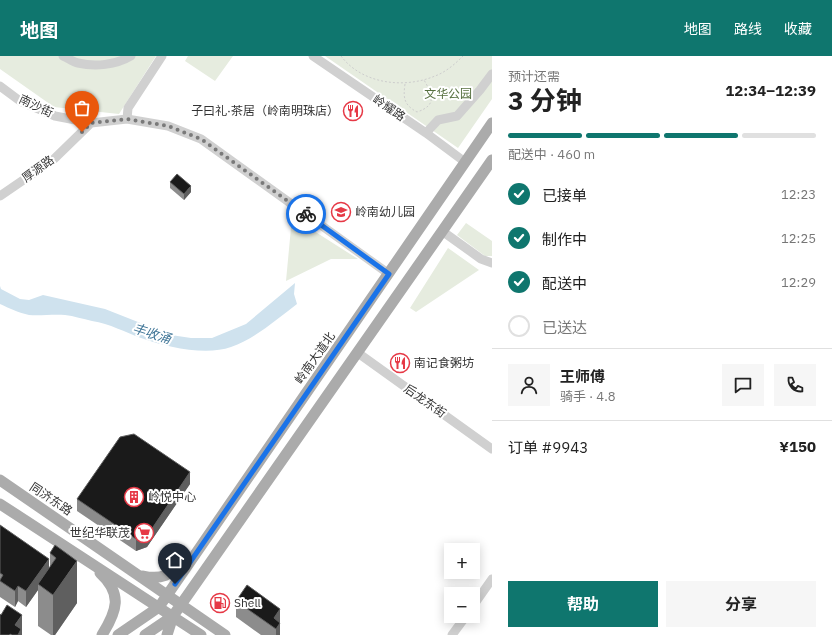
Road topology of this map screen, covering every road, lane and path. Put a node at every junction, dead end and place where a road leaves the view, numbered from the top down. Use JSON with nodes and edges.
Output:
{"nodes":[{"id":1,"x":64,"y":56,"type":"edge"},
{"id":2,"x":131,"y":56,"type":"edge"},
{"id":3,"x":162,"y":56,"type":"edge"},
{"id":4,"x":313,"y":56,"type":"edge"},
{"id":5,"x":341,"y":56,"type":"edge"},
{"id":6,"x":463,"y":56,"type":"edge"},
{"id":7,"x":492,"y":74,"type":"edge"},
{"id":8,"x":424,"y":80,"type":"junction"},
{"id":9,"x":405,"y":84,"type":"junction"},
{"id":10,"x":0,"y":86,"type":"edge"},
{"id":11,"x":127,"y":119,"type":"junction"},
{"id":12,"x":91,"y":123,"type":"junction"},
{"id":13,"x":492,"y":123,"type":"edge"},
{"id":14,"x":426,"y":133,"type":"junction"},
{"id":15,"x":492,"y":160,"type":"edge"},
{"id":16,"x":465,"y":162,"type":"junction"},
{"id":17,"x":0,"y":196,"type":"edge"},
{"id":18,"x":442,"y":231,"type":"junction"},
{"id":19,"x":492,"y":263,"type":"edge"},
{"id":20,"x":389,"y":274,"type":"junction"},
{"id":21,"x":358,"y":353,"type":"junction"},
{"id":22,"x":312,"y":386,"type":"junction"},
{"id":23,"x":308,"y":424,"type":"junction"},
{"id":24,"x":492,"y":449,"type":"edge"},
{"id":25,"x":0,"y":480,"type":"edge"},
{"id":26,"x":0,"y":504,"type":"edge"},
{"id":27,"x":196,"y":553,"type":"junction"},
{"id":28,"x":83,"y":558,"type":"junction"},
{"id":29,"x":140,"y":575,"type":"junction"},
{"id":30,"x":492,"y":579,"type":"edge"},
{"id":31,"x":168,"y":595,"type":"junction"},
{"id":32,"x":480,"y":596,"type":"edge"},
{"id":33,"x":182,"y":604,"type":"junction"},
{"id":34,"x":159,"y":607,"type":"junction"},
{"id":35,"x":174,"y":616,"type":"junction"},
{"id":36,"x":461,"y":623,"type":"edge"},
{"id":37,"x":102,"y":635,"type":"edge"},
{"id":38,"x":118,"y":635,"type":"edge"},
{"id":39,"x":145,"y":635,"type":"edge"},
{"id":40,"x":167,"y":635,"type":"edge"},
{"id":41,"x":201,"y":635,"type":"edge"},
{"id":42,"x":225,"y":635,"type":"edge"},
{"id":43,"x":452,"y":635,"type":"edge"}],
"edges":[{"from":1,"to":2,"type":"street"},
{"from":3,"to":11,"type":"street"},
{"from":4,"to":14,"type":"street","name":"岭耀路"},
{"from":5,"to":9,"type":"path"},
{"from":6,"to":8,"type":"path"},
{"from":7,"to":14,"type":"street"},
{"from":8,"to":9,"type":"path"},
{"from":8,"to":9,"type":"path"},
{"from":10,"to":12,"type":"street","name":"南沙街"},
{"from":11,"to":12,"type":"street","name":"南沙街"},
{"from":11,"to":20,"type":"street","name":"南沙街"},
{"from":12,"to":17,"type":"street","name":"厚源路"},
{"from":13,"to":16,"type":"main road","name":"岭南大道北"},
{"from":14,"to":16,"type":"street","name":"岭耀路"},
{"from":15,"to":18,"type":"main road"},
{"from":16,"to":20,"type":"main road","name":"岭南大道北"},
{"from":18,"to":19,"type":"street"},
{"from":18,"to":21,"type":"main road"},
{"from":20,"to":22,"type":"main road","name":"岭南大道北"},
{"from":21,"to":23,"type":"main road"},
{"from":21,"to":24,"type":"street","name":"后龙东街"},
{"from":22,"to":23,"type":"main road"},
{"from":22,"to":27,"type":"main road","name":"岭南大道北"},
{"from":23,"to":33,"type":"main road"},
{"from":25,"to":29,"type":"main road","name":"同济东路"},
{"from":26,"to":28,"type":"main road"},
{"from":27,"to":29,"type":"main road"},
{"from":27,"to":31,"type":"main road","name":"岭南大道北"},
{"from":28,"to":34,"type":"main road"},
{"from":28,"to":37,"type":"main road"},
{"from":29,"to":31,"type":"main road","name":"同济东路"},
{"from":30,"to":32,"type":"street"},
{"from":31,"to":33,"type":"main road","name":"同济东路"},
{"from":31,"to":34,"type":"main road","name":"岭南大道北"},
{"from":33,"to":35,"type":"main road"},
{"from":33,"to":42,"type":"main road","name":"同济东路"},
{"from":34,"to":35,"type":"main road"},
{"from":34,"to":38,"type":"main road","name":"岭南大道北"},
{"from":35,"to":39,"type":"main road"},
{"from":35,"to":40,"type":"main road"},
{"from":35,"to":41,"type":"main road"},
{"from":36,"to":43,"type":"street"}]}
